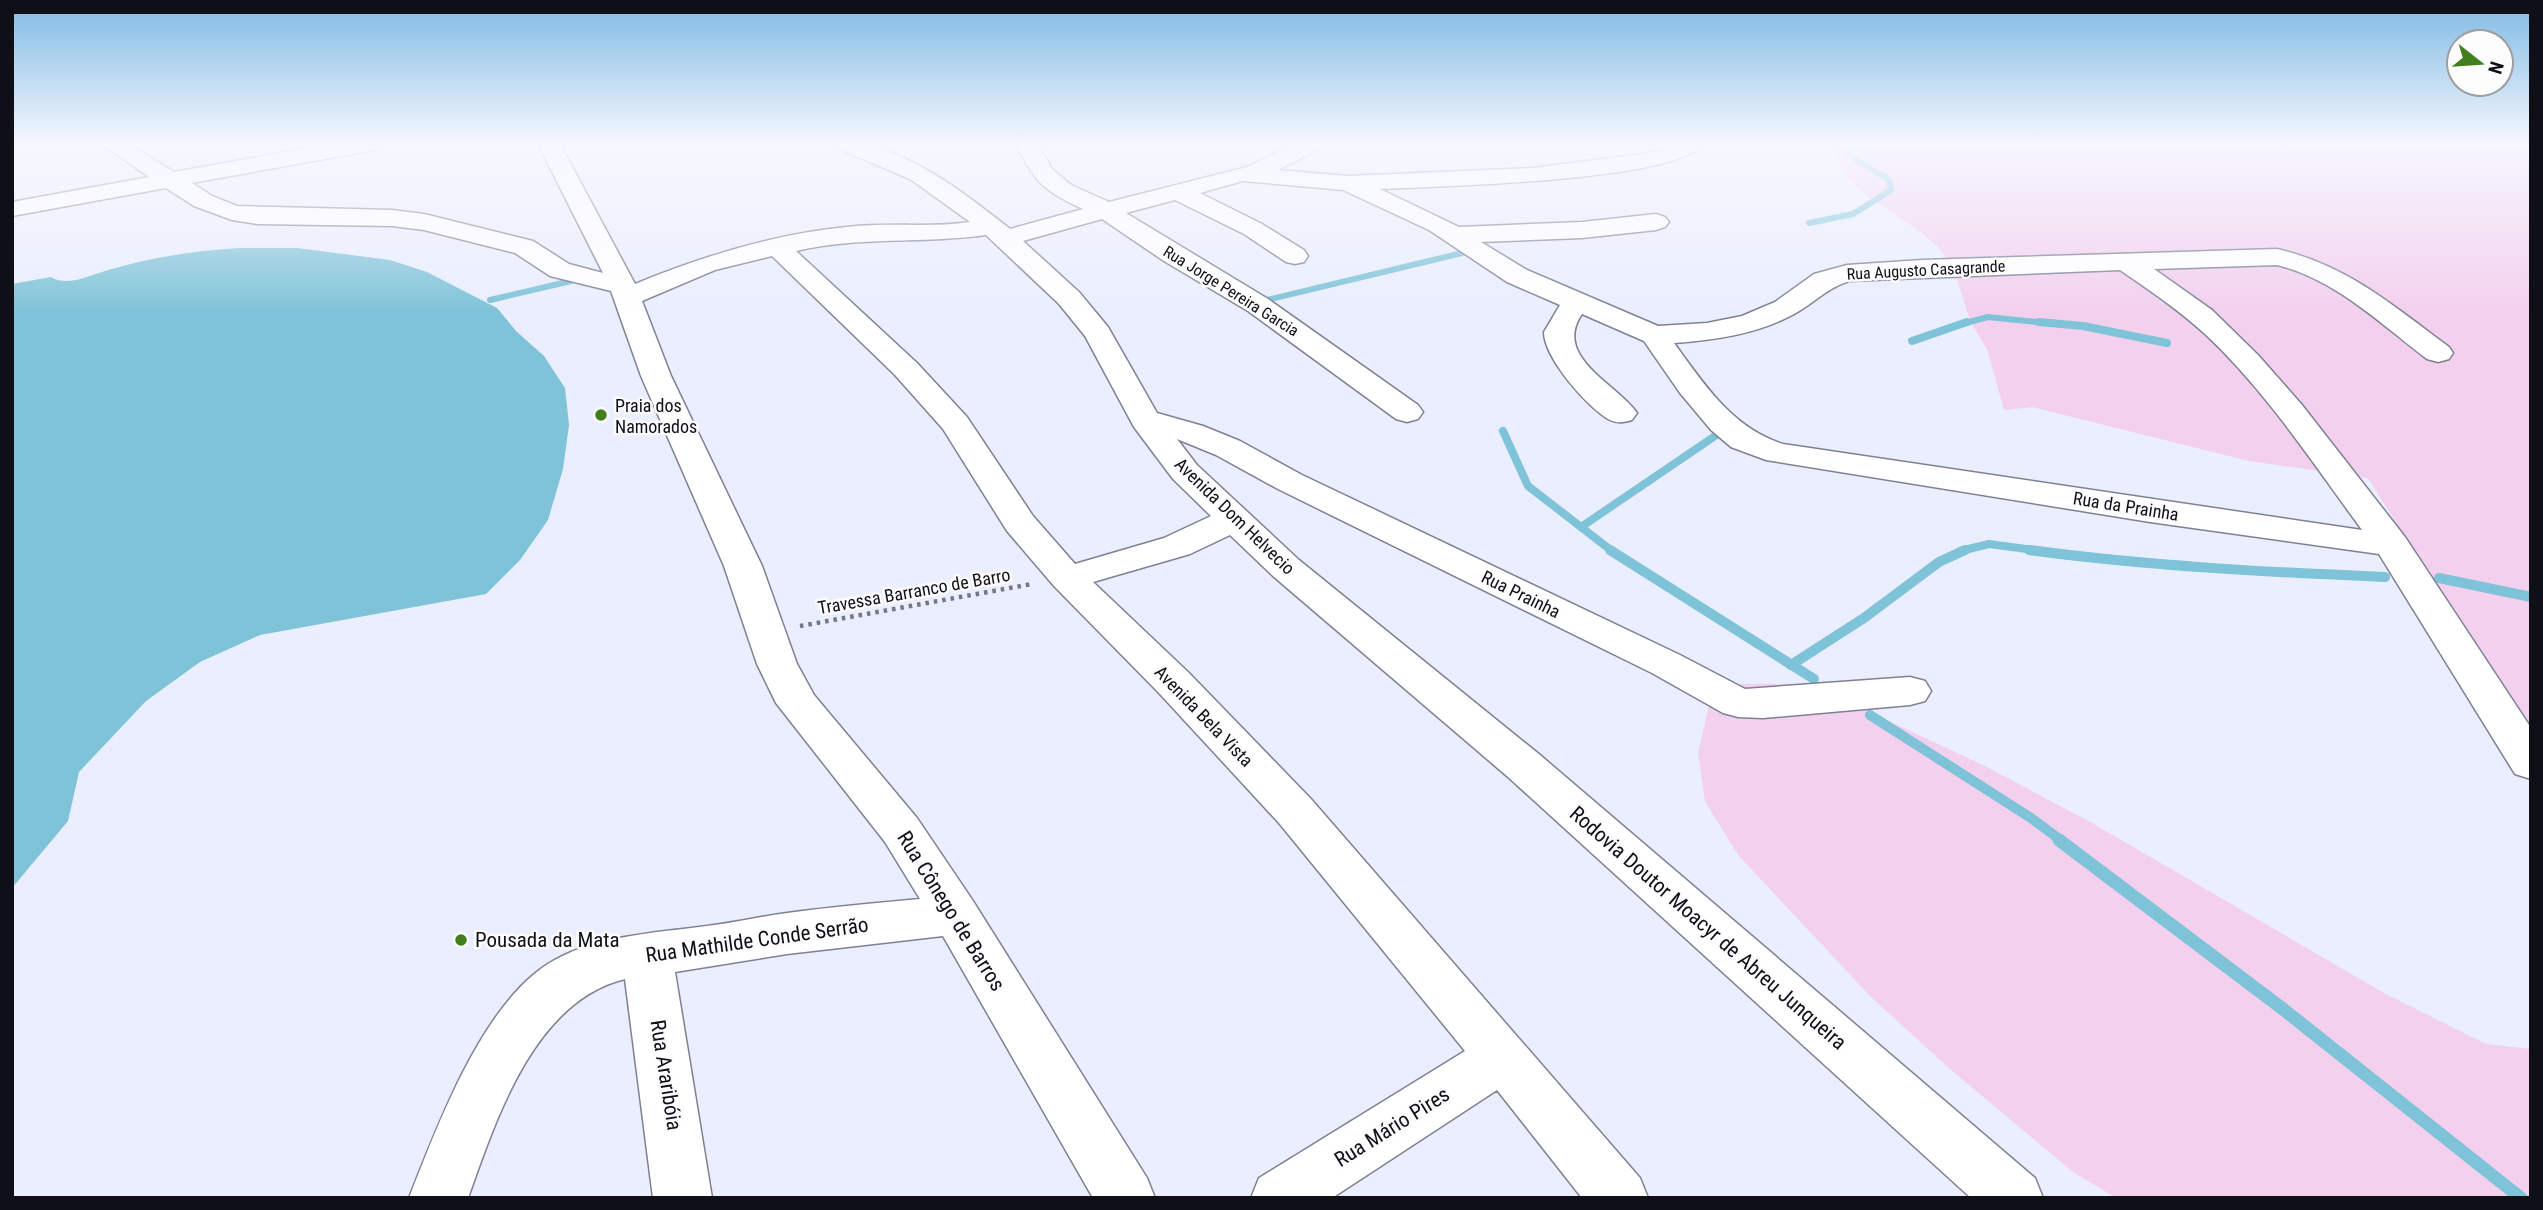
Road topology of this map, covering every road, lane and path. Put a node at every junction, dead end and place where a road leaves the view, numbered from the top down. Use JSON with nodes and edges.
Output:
{"nodes":[{"id":1,"x":58,"y":200,"type":"edge"},
{"id":2,"x":203,"y":200,"type":"edge"},
{"id":3,"x":578,"y":200,"type":"edge"},
{"id":4,"x":953,"y":200,"type":"edge"},
{"id":5,"x":1085,"y":200,"type":"edge"},
{"id":6,"x":1141,"y":200,"type":"edge"},
{"id":7,"x":1196,"y":200,"type":"edge"},
{"id":8,"x":1384,"y":200,"type":"edge"},
{"id":9,"x":12,"y":209,"type":"edge"},
{"id":10,"x":1105,"y":210,"type":"junction"},
{"id":11,"x":1656,"y":222,"type":"dead end"},
{"id":12,"x":997,"y":233,"type":"junction"},
{"id":13,"x":1452,"y":235,"type":"junction"},
{"id":14,"x":777,"y":247,"type":"junction"},
{"id":15,"x":1295,"y":256,"type":"dead end"},
{"id":16,"x":2128,"y":263,"type":"junction"},
{"id":17,"x":624,"y":290,"type":"junction"},
{"id":18,"x":1576,"y":303,"type":"junction"},
{"id":19,"x":1654,"y":335,"type":"junction"},
{"id":20,"x":2438,"y":353,"type":"dead end"},
{"id":21,"x":1407,"y":412,"type":"dead end"},
{"id":22,"x":1621,"y":413,"type":"dead end"},
{"id":23,"x":1145,"y":420,"type":"junction"},
{"id":24,"x":1235,"y":519,"type":"junction"},
{"id":25,"x":2392,"y":545,"type":"junction"},
{"id":26,"x":1068,"y":578,"type":"junction"},
{"id":27,"x":766,"y":632,"type":"junction"},
{"id":28,"x":1399,"y":663,"type":"joint"},
{"id":29,"x":1910,"y":691,"type":"dead end"},
{"id":30,"x":2531,"y":763,"type":"edge"},
{"id":31,"x":956,"y":915,"type":"junction"},
{"id":32,"x":647,"y":953,"type":"junction"},
{"id":33,"x":1503,"y":1057,"type":"junction"},
{"id":34,"x":438,"y":1198,"type":"edge"},
{"id":35,"x":683,"y":1198,"type":"edge"},
{"id":36,"x":1126,"y":1198,"type":"edge"},
{"id":37,"x":1280,"y":1198,"type":"edge"},
{"id":38,"x":1619,"y":1198,"type":"edge"},
{"id":39,"x":2014,"y":1198,"type":"edge"}],
"edges":[{"from":1,"to":9,"type":"street"},
{"from":2,"to":17,"type":"street"},
{"from":3,"to":17,"type":"street","name":"Rua Cônego de Barros"},
{"from":4,"to":12,"type":"street","name":"Avenida Dom Helvecio"},
{"from":5,"to":10,"type":"street","name":"Rua Jorge Pereira Garcia"},
{"from":6,"to":10,"type":"street"},
{"from":7,"to":15,"type":"street"},
{"from":8,"to":13,"type":"street","name":"Rua Augusto Casagrande"},
{"from":10,"to":12,"type":"street"},
{"from":10,"to":21,"type":"street","name":"Rua Jorge Pereira Garcia"},
{"from":11,"to":13,"type":"street"},
{"from":12,"to":14,"type":"street"},
{"from":12,"to":23,"type":"street","name":"Avenida Dom Helvecio"},
{"from":13,"to":18,"type":"street","name":"Rua Augusto Casagrande"},
{"from":14,"to":17,"type":"street"},
{"from":14,"to":26,"type":"street","name":"Avenida Bela Vista"},
{"from":16,"to":19,"type":"street","name":"Rua Augusto Casagrande"},
{"from":16,"to":20,"type":"street","name":"Rua Augusto Casagrande"},
{"from":16,"to":25,"type":"street"},
{"from":17,"to":27,"type":"street","name":"Rua Cônego de Barros"},
{"from":18,"to":19,"type":"street","name":"Rua Augusto Casagrande"},
{"from":18,"to":22,"type":"street"},
{"from":19,"to":25,"type":"street","name":"Rua da Prainha"},
{"from":23,"to":24,"type":"street","name":"Avenida Dom Helvecio"},
{"from":23,"to":29,"type":"street","name":"Rua Prainha"},
{"from":24,"to":26,"type":"street"},
{"from":24,"to":28,"type":"street","name":"Avenida Dom Helvecio"},
{"from":25,"to":30,"type":"street"},
{"from":26,"to":27,"type":"path","name":"Travessa Barranco de Barro"},
{"from":26,"to":33,"type":"street","name":"Avenida Bela Vista"},
{"from":27,"to":31,"type":"street","name":"Rua Cônego de Barros"},
{"from":28,"to":39,"type":"street","name":"Rodovia Doutor Moacyr de Abreu Junqueira"},
{"from":31,"to":32,"type":"street","name":"Rua Mathilde Conde Serrão"},
{"from":31,"to":36,"type":"street","name":"Rua Cônego de Barros"},
{"from":32,"to":34,"type":"street","name":"Rua Mathilde Conde Serrão"},
{"from":32,"to":35,"type":"street","name":"Rua Araribóia"},
{"from":33,"to":37,"type":"street","name":"Rua Mário Pires"},
{"from":33,"to":38,"type":"street","name":"Avenida Bela Vista"}]}
